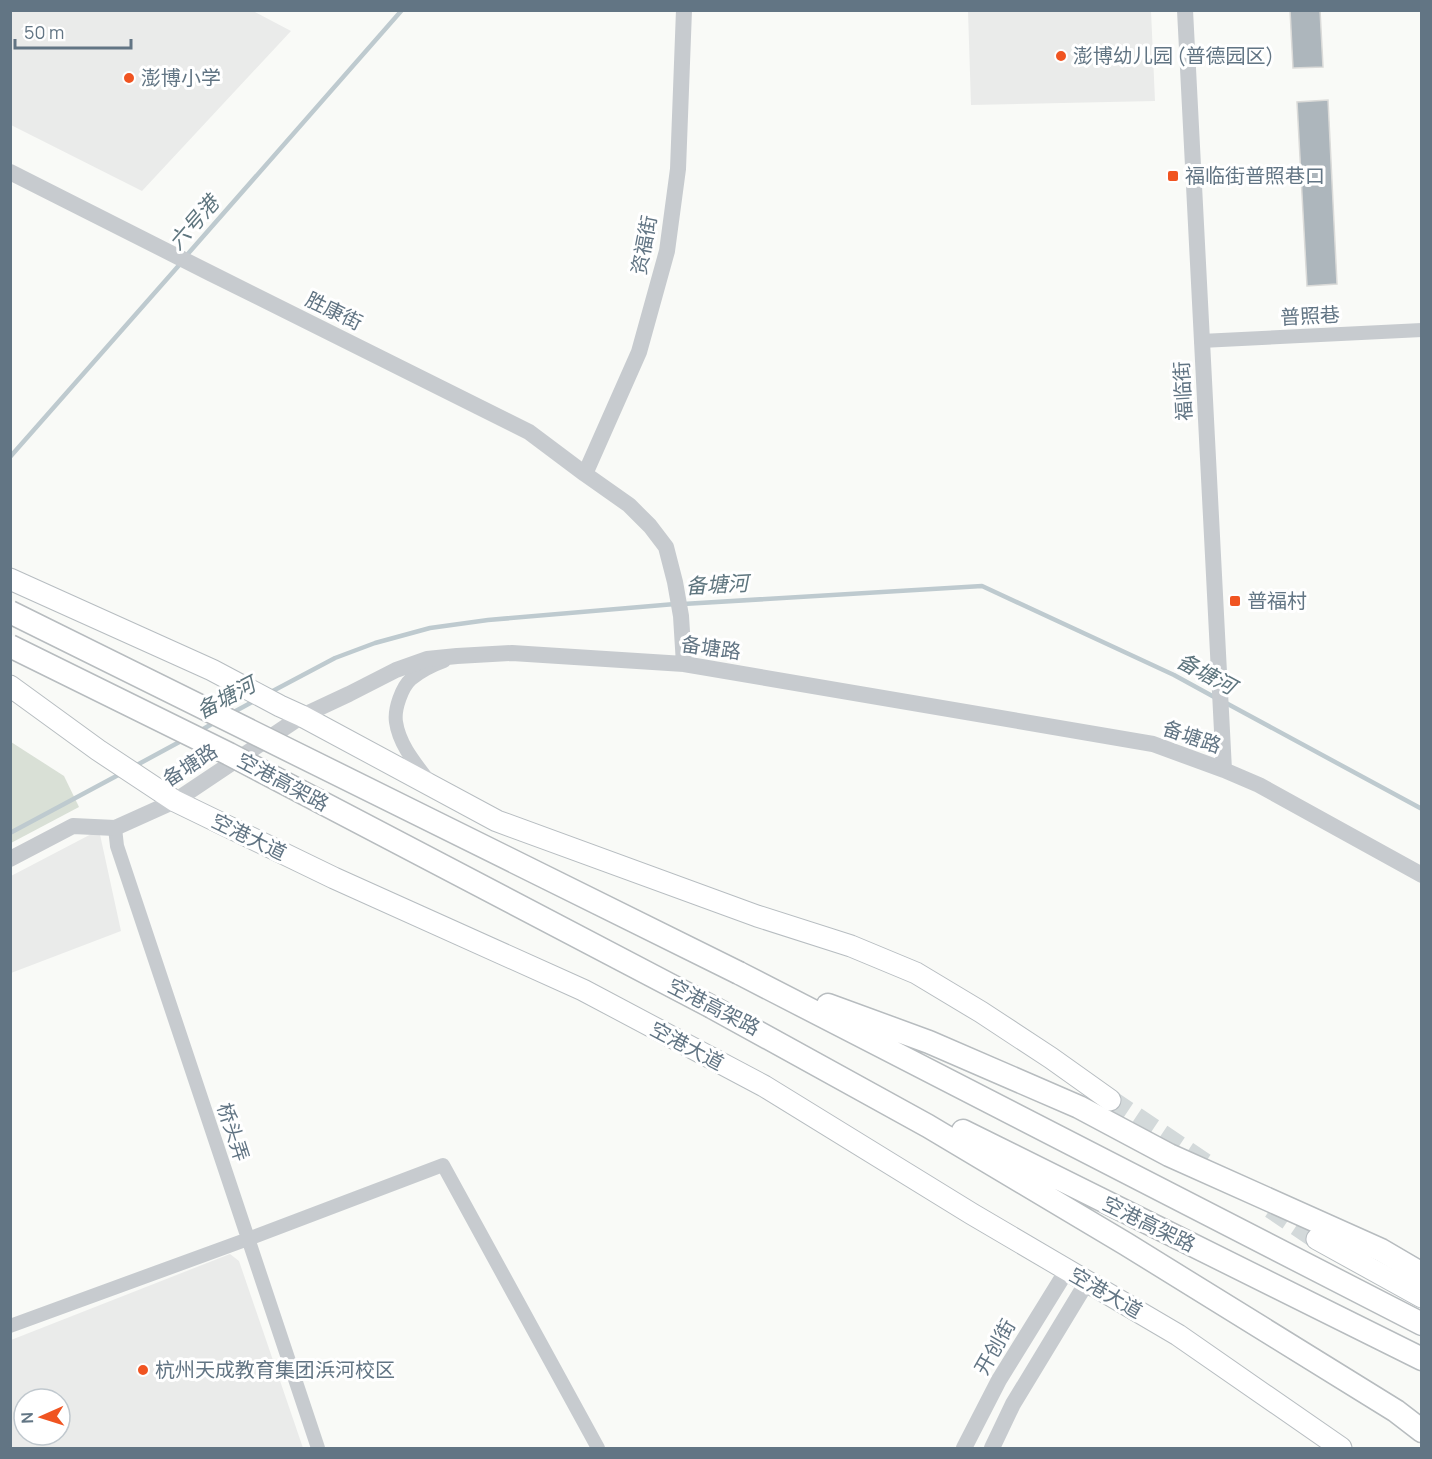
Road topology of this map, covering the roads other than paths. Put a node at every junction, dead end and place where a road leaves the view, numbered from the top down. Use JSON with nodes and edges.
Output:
{"nodes":[{"id":1,"x":684,"y":10,"type":"edge"},
{"id":2,"x":1185,"y":10,"type":"edge"},
{"id":3,"x":10,"y":172,"type":"edge"},
{"id":4,"x":1422,"y":330,"type":"edge"},
{"id":5,"x":1201,"y":341,"type":"junction"},
{"id":6,"x":585,"y":474,"type":"junction"},
{"id":7,"x":10,"y":579,"type":"edge"},
{"id":8,"x":10,"y":612,"type":"edge"},
{"id":9,"x":10,"y":646,"type":"edge"},
{"id":10,"x":457,"y":656,"type":"junction"},
{"id":11,"x":684,"y":664,"type":"junction"},
{"id":12,"x":10,"y":686,"type":"edge"},
{"id":13,"x":302,"y":716,"type":"junction"},
{"id":14,"x":1224,"y":770,"type":"junction"},
{"id":15,"x":433,"y":786,"type":"junction"},
{"id":16,"x":175,"y":801,"type":"junction"},
{"id":17,"x":115,"y":828,"type":"junction"},
{"id":18,"x":10,"y":860,"type":"edge"},
{"id":19,"x":1422,"y":874,"type":"edge"},
{"id":20,"x":739,"y":973,"type":"junction"},
{"id":21,"x":712,"y":1006,"type":"junction"},
{"id":22,"x":1110,"y":1100,"type":"tunnel mouth"},
{"id":23,"x":248,"y":1239,"type":"junction"},
{"id":24,"x":1317,"y":1239,"type":"tunnel mouth"},
{"id":25,"x":1381,"y":1250,"type":"junction"},
{"id":26,"x":1422,"y":1269,"type":"edge"},
{"id":27,"x":1066,"y":1270,"type":"junction"},
{"id":28,"x":1422,"y":1274,"type":"edge"},
{"id":29,"x":1087,"y":1282,"type":"junction"},
{"id":30,"x":1422,"y":1297,"type":"edge"},
{"id":31,"x":1422,"y":1324,"type":"edge"},
{"id":32,"x":10,"y":1326,"type":"edge"},
{"id":33,"x":1422,"y":1359,"type":"edge"},
{"id":34,"x":1422,"y":1431,"type":"edge"},
{"id":35,"x":318,"y":1449,"type":"edge"},
{"id":36,"x":598,"y":1449,"type":"edge"},
{"id":37,"x":964,"y":1449,"type":"edge"},
{"id":38,"x":992,"y":1449,"type":"edge"},
{"id":39,"x":1341,"y":1449,"type":"edge"}],
"edges":[{"from":1,"to":6,"type":"street","name":"资福街"},
{"from":2,"to":5,"type":"street","name":"福临街"},
{"from":3,"to":6,"type":"street","name":"胜康街"},
{"from":4,"to":5,"type":"street","name":"普照巷"},
{"from":5,"to":14,"type":"street","name":"福临街"},
{"from":6,"to":11,"type":"street","name":"胜康街"},
{"from":7,"to":13,"type":"main road"},
{"from":8,"to":20,"type":"highway","name":"空港高架路","bridge":true},
{"from":9,"to":21,"type":"highway","name":"空港高架路","bridge":true},
{"from":10,"to":11,"type":"street","name":"备塘路"},
{"from":10,"to":13,"type":"street","name":"备塘路"},
{"from":10,"to":15,"type":"street"},
{"from":11,"to":14,"type":"street","name":"备塘路"},
{"from":12,"to":16,"type":"main road","name":"空港大道"},
{"from":13,"to":15,"type":"main road"},
{"from":13,"to":16,"type":"street","name":"备塘路"},
{"from":14,"to":19,"type":"street","name":"备塘路"},
{"from":15,"to":22,"type":"main road"},
{"from":16,"to":17,"type":"street","name":"备塘路"},
{"from":16,"to":27,"type":"main road","name":"空港大道"},
{"from":17,"to":18,"type":"street","name":"备塘路"},
{"from":17,"to":23,"type":"street","name":"桥头弄"},
{"from":20,"to":25,"type":"highway"},
{"from":20,"to":31,"type":"highway","name":"空港高架路"},
{"from":21,"to":33,"type":"highway","name":"空港高架路"},
{"from":21,"to":34,"type":"highway"},
{"from":23,"to":32,"type":"street"},
{"from":23,"to":35,"type":"street","name":"桥头弄"},
{"from":23,"to":36,"type":"street"},
{"from":24,"to":30,"type":"main road"},
{"from":25,"to":26,"type":"highway"},
{"from":25,"to":28,"type":"highway"},
{"from":27,"to":29,"type":"main road","name":"空港大道"},
{"from":27,"to":37,"type":"street","name":"开创街"},
{"from":29,"to":38,"type":"street"},
{"from":29,"to":39,"type":"main road","name":"空港大道"}]}
